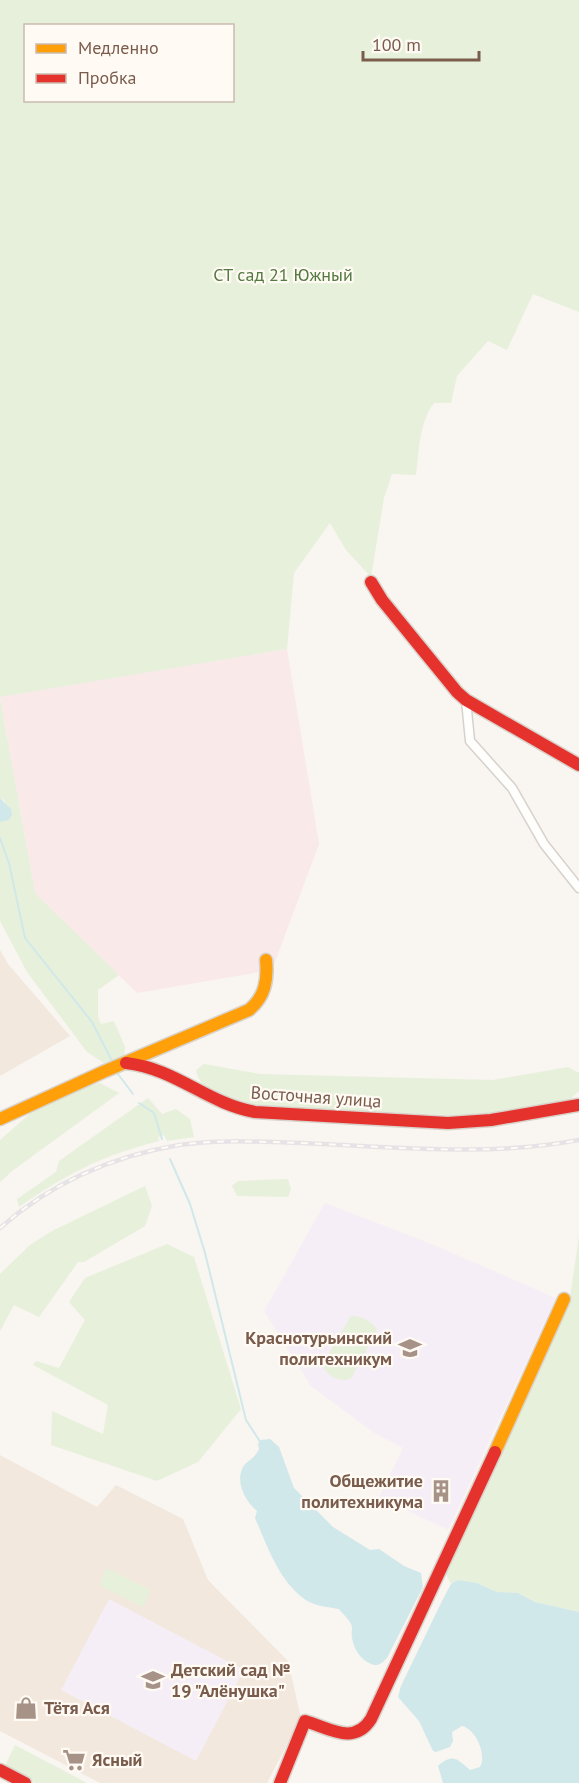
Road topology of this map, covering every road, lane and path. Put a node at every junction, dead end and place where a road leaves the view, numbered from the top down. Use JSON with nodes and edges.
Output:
{"nodes":[{"id":1,"x":371,"y":582,"type":"dead end"},
{"id":2,"x":466,"y":700,"type":"junction"},
{"id":3,"x":579,"y":765,"type":"edge"},
{"id":4,"x":579,"y":888,"type":"edge"},
{"id":5,"x":266,"y":960,"type":"dead end"},
{"id":6,"x":126,"y":1063,"type":"junction"},
{"id":7,"x":579,"y":1105,"type":"edge"},
{"id":8,"x":0,"y":1119,"type":"edge"},
{"id":9,"x":564,"y":1299,"type":"dead end"},
{"id":10,"x":0,"y":1770,"type":"edge"},
{"id":11,"x":25,"y":1783,"type":"edge"},
{"id":12,"x":280,"y":1783,"type":"edge"}],
"edges":[{"from":1,"to":2,"type":"street"},
{"from":2,"to":3,"type":"street"},
{"from":2,"to":4,"type":"street"},
{"from":5,"to":6,"type":"street"},
{"from":6,"to":7,"type":"street","name":"Восточная улица"},
{"from":6,"to":8,"type":"street"},
{"from":9,"to":12,"type":"street"},
{"from":10,"to":11,"type":"street"}]}
